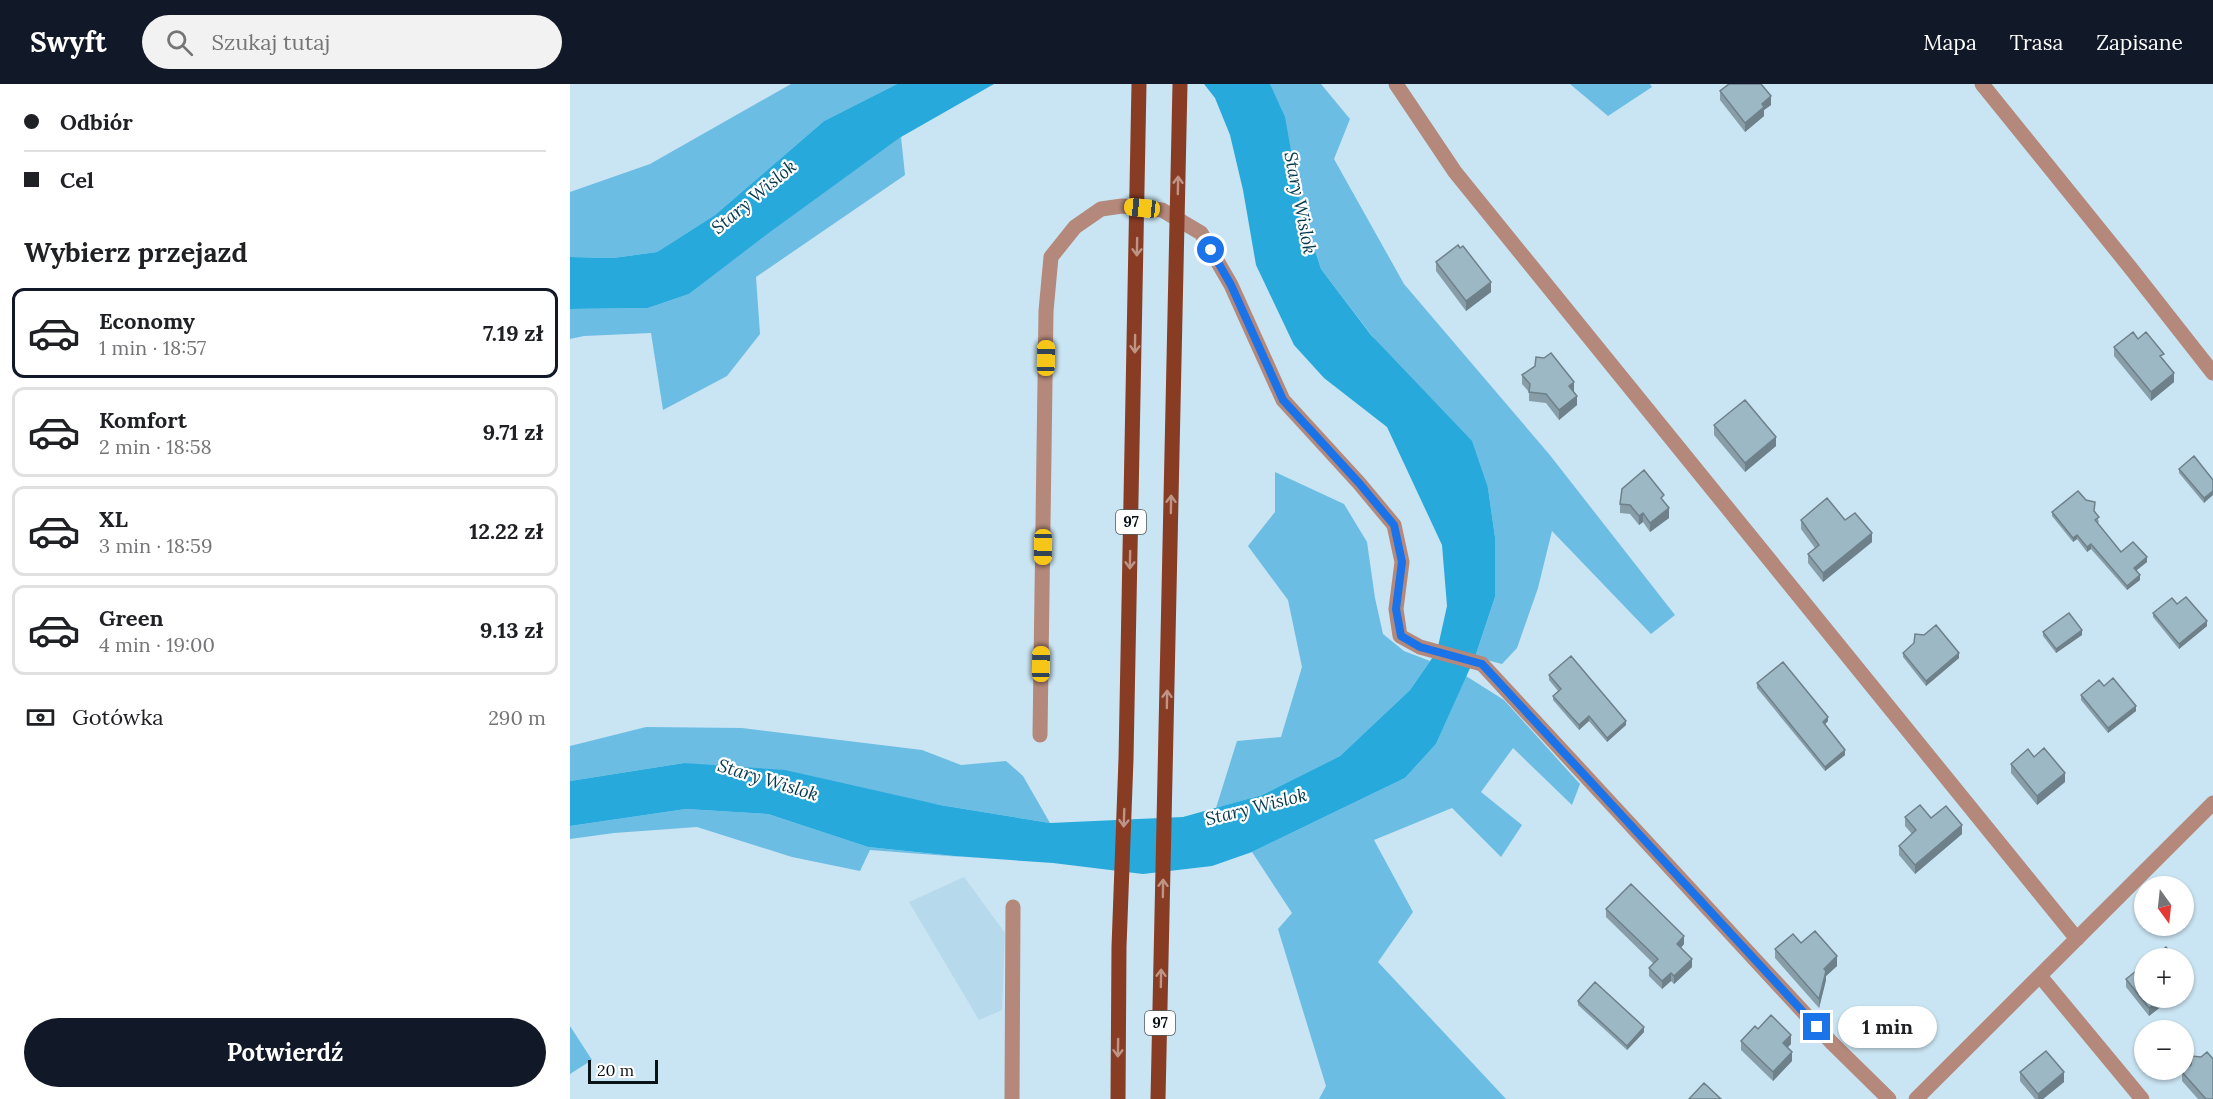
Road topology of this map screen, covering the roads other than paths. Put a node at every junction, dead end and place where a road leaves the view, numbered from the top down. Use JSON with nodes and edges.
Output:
{"nodes":[{"id":1,"x":1139,"y":84,"type":"edge"},
{"id":2,"x":1180,"y":84,"type":"edge"},
{"id":3,"x":1396,"y":84,"type":"edge"},
{"id":4,"x":1982,"y":84,"type":"edge"},
{"id":5,"x":2213,"y":373,"type":"edge"},
{"id":6,"x":1040,"y":735,"type":"dead end"},
{"id":7,"x":2213,"y":803,"type":"edge"},
{"id":8,"x":1013,"y":907,"type":"dead end"},
{"id":9,"x":2077,"y":939,"type":"junction"},
{"id":10,"x":2040,"y":976,"type":"junction"},
{"id":11,"x":1012,"y":1099,"type":"edge"},
{"id":12,"x":1118,"y":1099,"type":"edge"},
{"id":13,"x":1158,"y":1099,"type":"edge"},
{"id":14,"x":1889,"y":1099,"type":"edge"},
{"id":15,"x":1916,"y":1099,"type":"edge"},
{"id":16,"x":2142,"y":1099,"type":"edge"}],
"edges":[{"from":1,"to":12,"type":"main road","number":"97","one_way":true},
{"from":13,"to":2,"type":"main road","number":"97","one_way":true},
{"from":3,"to":9,"type":"street"},
{"from":4,"to":5,"type":"street"},
{"from":6,"to":14,"type":"street"},
{"from":7,"to":9,"type":"street"},
{"from":8,"to":11,"type":"street"},
{"from":9,"to":10,"type":"street"},
{"from":10,"to":15,"type":"street"},
{"from":10,"to":16,"type":"street"}]}
